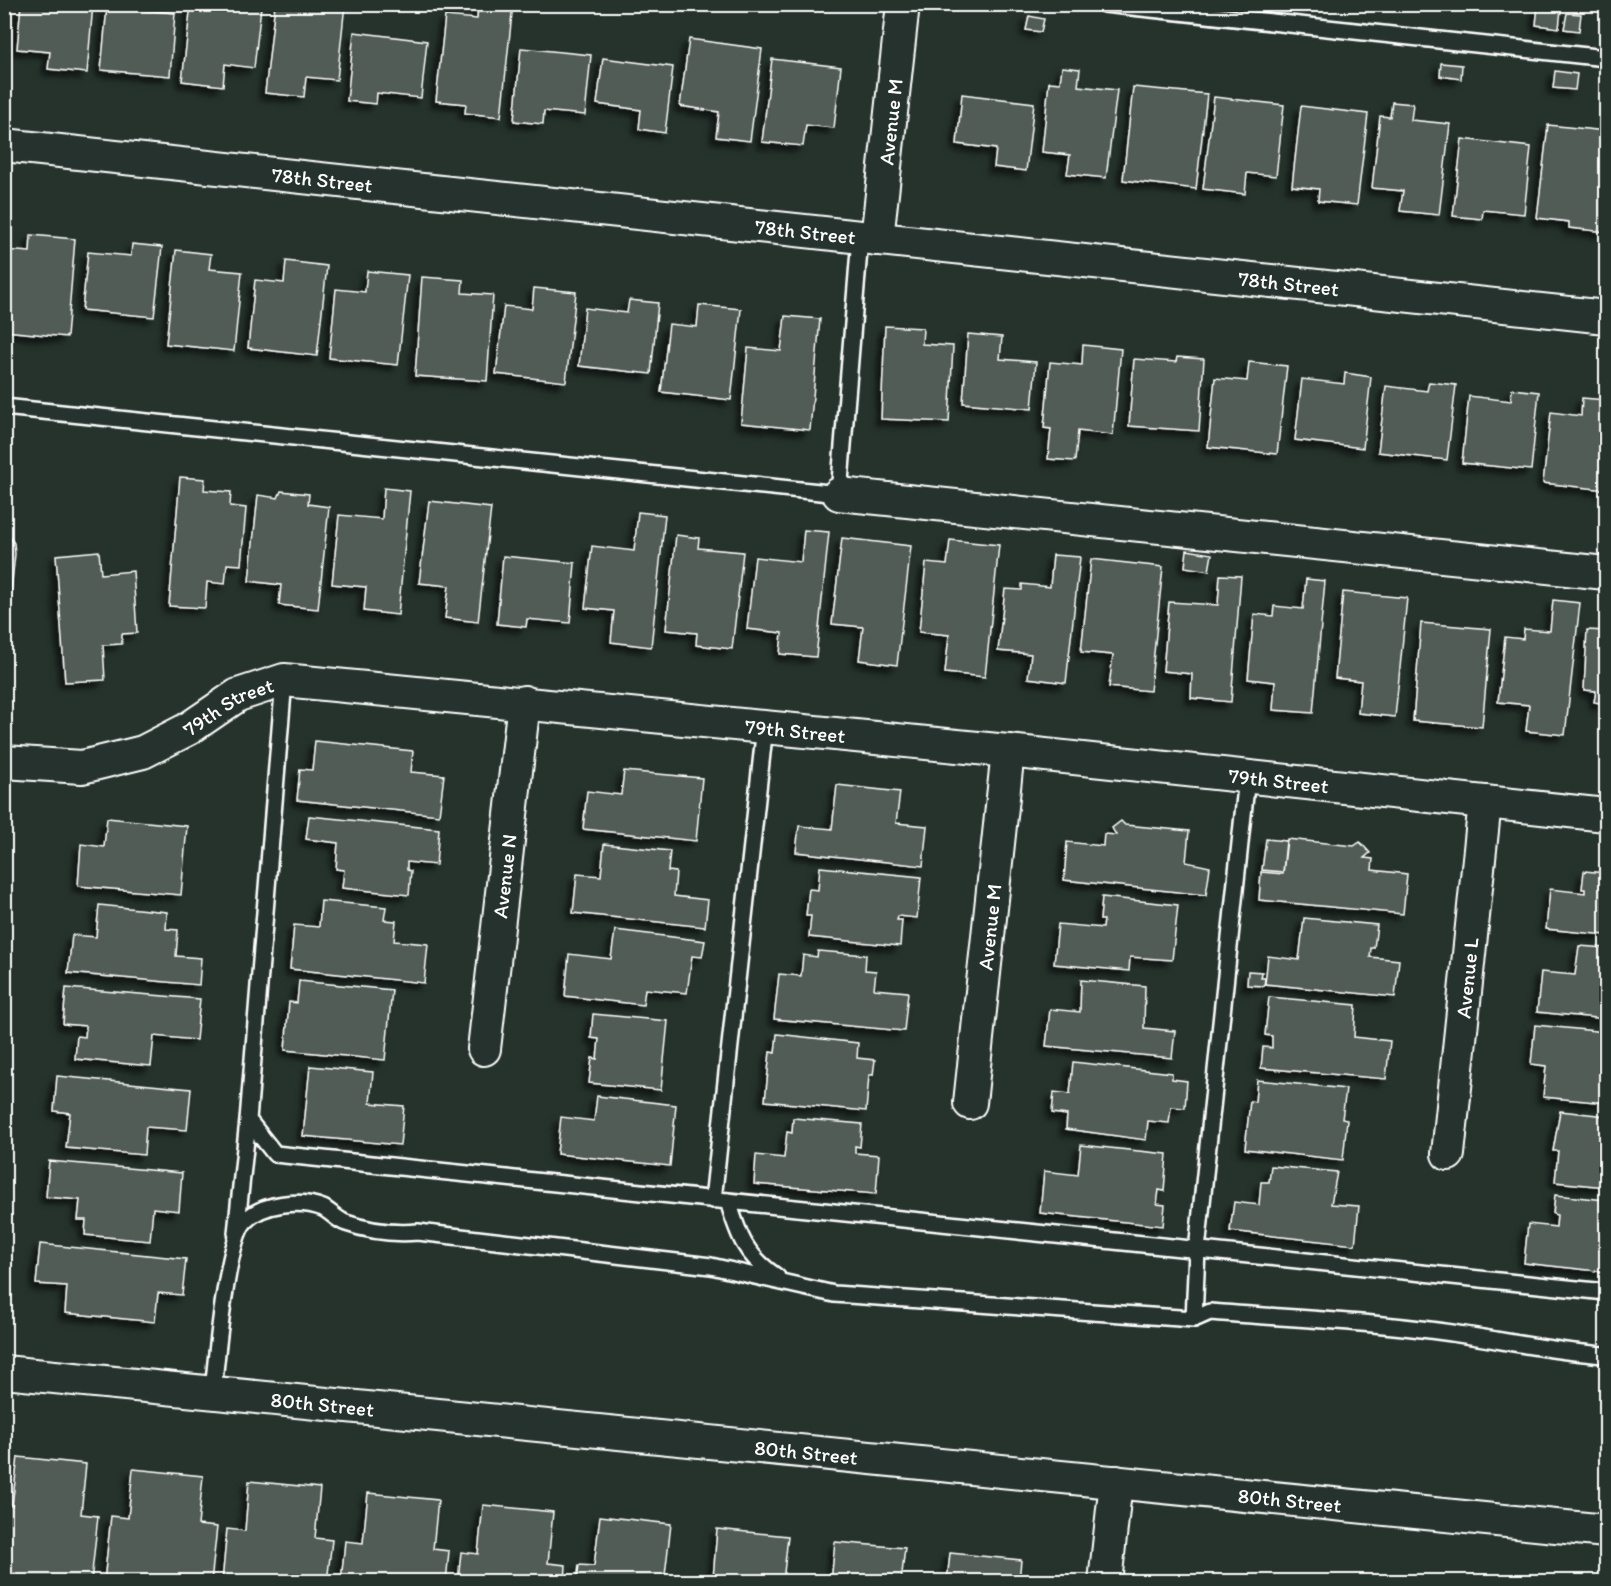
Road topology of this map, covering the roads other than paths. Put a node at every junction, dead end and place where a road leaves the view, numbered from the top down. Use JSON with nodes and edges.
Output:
{"nodes":[{"id":1,"x":903,"y":4,"type":"edge"},
{"id":2,"x":1104,"y":4,"type":"edge"},
{"id":3,"x":1606,"y":58,"type":"edge"},
{"id":4,"x":4,"y":145,"type":"edge"},
{"id":5,"x":869,"y":238,"type":"junction"},
{"id":6,"x":1606,"y":317,"type":"edge"},
{"id":7,"x":4,"y":407,"type":"edge"},
{"id":8,"x":839,"y":494,"type":"junction"},
{"id":9,"x":1606,"y":573,"type":"edge"},
{"id":10,"x":284,"y":680,"type":"junction"},
{"id":11,"x":524,"y":702,"type":"junction"},
{"id":12,"x":765,"y":726,"type":"junction"},
{"id":13,"x":1008,"y":751,"type":"junction"},
{"id":14,"x":4,"y":762,"type":"edge"},
{"id":15,"x":1247,"y":777,"type":"junction"},
{"id":16,"x":1485,"y":802,"type":"junction"},
{"id":17,"x":1606,"y":814,"type":"edge"},
{"id":18,"x":484,"y":1049,"type":"dead end"},
{"id":19,"x":970,"y":1103,"type":"dead end"},
{"id":20,"x":248,"y":1120,"type":"junction"},
{"id":21,"x":1448,"y":1154,"type":"dead end"},
{"id":22,"x":712,"y":1200,"type":"junction"},
{"id":23,"x":728,"y":1201,"type":"junction"},
{"id":24,"x":234,"y":1250,"type":"junction"},
{"id":25,"x":1197,"y":1250,"type":"junction"},
{"id":26,"x":784,"y":1282,"type":"junction"},
{"id":27,"x":1606,"y":1292,"type":"edge"},
{"id":28,"x":1194,"y":1319,"type":"junction"},
{"id":29,"x":1606,"y":1355,"type":"edge"},
{"id":30,"x":4,"y":1371,"type":"edge"},
{"id":31,"x":213,"y":1392,"type":"junction"},
{"id":32,"x":1116,"y":1482,"type":"junction"},
{"id":33,"x":1606,"y":1531,"type":"edge"},
{"id":34,"x":1105,"y":1581,"type":"edge"}],
"edges":[{"from":1,"to":5,"type":"street","name":"Avenue M"},
{"from":2,"to":3,"type":"lane"},
{"from":4,"to":5,"type":"street","name":"78th Street"},
{"from":5,"to":6,"type":"street","name":"78th Street"},
{"from":5,"to":8,"type":"lane"},
{"from":7,"to":8,"type":"lane"},
{"from":8,"to":9,"type":"street"},
{"from":10,"to":11,"type":"street","name":"79th Street"},
{"from":10,"to":14,"type":"street","name":"79th Street"},
{"from":10,"to":20,"type":"lane"},
{"from":11,"to":12,"type":"street","name":"79th Street"},
{"from":11,"to":18,"type":"street","name":"Avenue N"},
{"from":12,"to":13,"type":"street","name":"79th Street"},
{"from":12,"to":22,"type":"lane"},
{"from":13,"to":15,"type":"street","name":"79th Street"},
{"from":13,"to":19,"type":"street","name":"Avenue M"},
{"from":15,"to":16,"type":"street","name":"79th Street"},
{"from":15,"to":25,"type":"lane"},
{"from":16,"to":17,"type":"street","name":"79th Street"},
{"from":16,"to":21,"type":"street","name":"Avenue L"},
{"from":20,"to":22,"type":"lane"},
{"from":20,"to":24,"type":"lane"},
{"from":22,"to":23,"type":"lane"},
{"from":23,"to":25,"type":"lane"},
{"from":23,"to":26,"type":"lane"},
{"from":24,"to":26,"type":"lane"},
{"from":24,"to":31,"type":"lane"},
{"from":25,"to":27,"type":"lane"},
{"from":25,"to":28,"type":"lane"},
{"from":26,"to":28,"type":"lane"},
{"from":28,"to":29,"type":"lane"},
{"from":30,"to":31,"type":"street","name":"80th Street"},
{"from":31,"to":32,"type":"street","name":"80th Street"},
{"from":32,"to":33,"type":"street","name":"80th Street"},
{"from":32,"to":34,"type":"street"}]}
